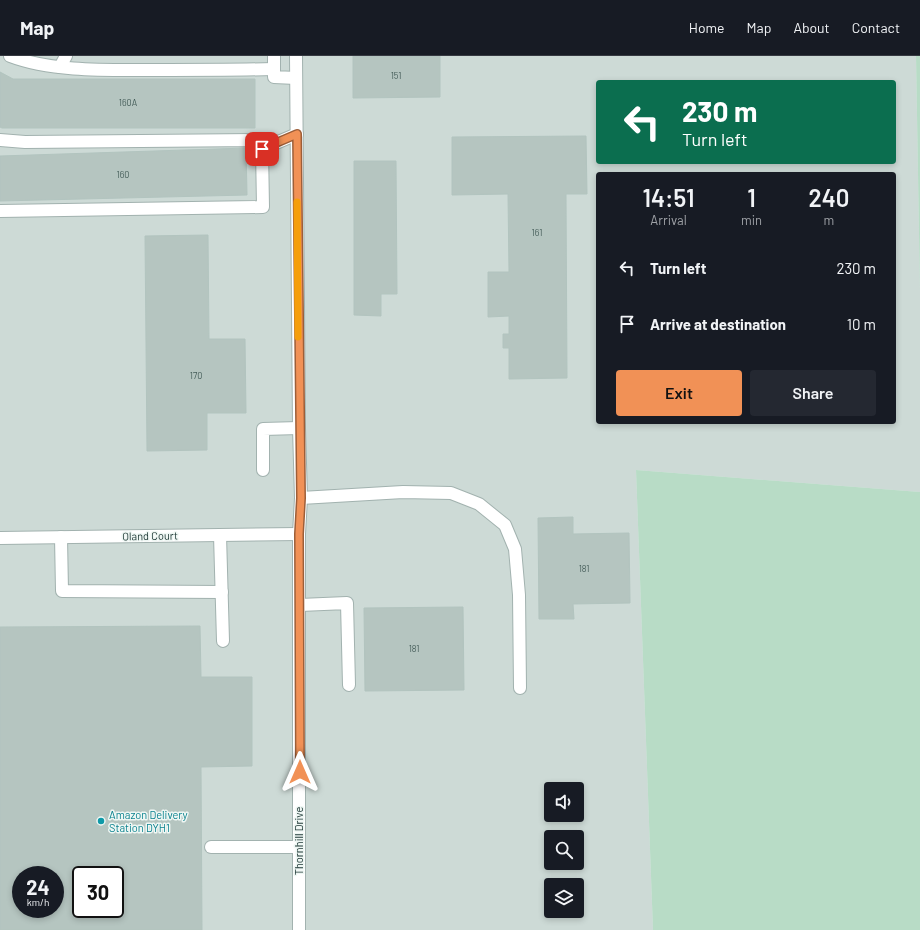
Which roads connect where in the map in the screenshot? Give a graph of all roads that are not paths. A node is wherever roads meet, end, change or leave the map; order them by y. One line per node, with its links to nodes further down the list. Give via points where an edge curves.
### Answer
1 (10, 56): 4 (street, via 26,62)
2 (274, 56): 5 (street)
3 (296, 56): 6 (street, Thornhill Drive)
4 (63, 61): 5 (street, via 110,70)
5 (274, 68): 6 (street, via 274,77)
6 (296, 78): 7 (street, Thornhill Drive)
7 (297, 134): 9 (street); 11 (street, Thornhill Drive)
8 (0, 140): 9 (street, via 257,140)
9 (262, 149): 10 (street, via 264,207)
10 (0, 211)
11 (299, 428): 12 (street, via 263,429); 13 (street, Thornhill Drive)
12 (263, 470)
13 (301, 498): 14 (street, Thornhill Drive); 22 (street, via 403,492 451,493 479,504 505,525 515,549 519,595)
14 (299, 534): 15 (street, Oland Court); 19 (street, Thornhill Drive)
15 (220, 536): 17 (street, Oland Court); 18 (street)
16 (0, 538): 17 (street, Oland Court)
17 (61, 538): 18 (street, via 62,591)
18 (222, 592): 20 (street)
19 (300, 606): 21 (street, via 348,603); 24 (street, Thornhill Drive)
20 (223, 641)
21 (349, 686)
22 (520, 688)
23 (211, 847): 24 (street)
24 (299, 847): 25 (street, Thornhill Drive)
25 (299, 930)

